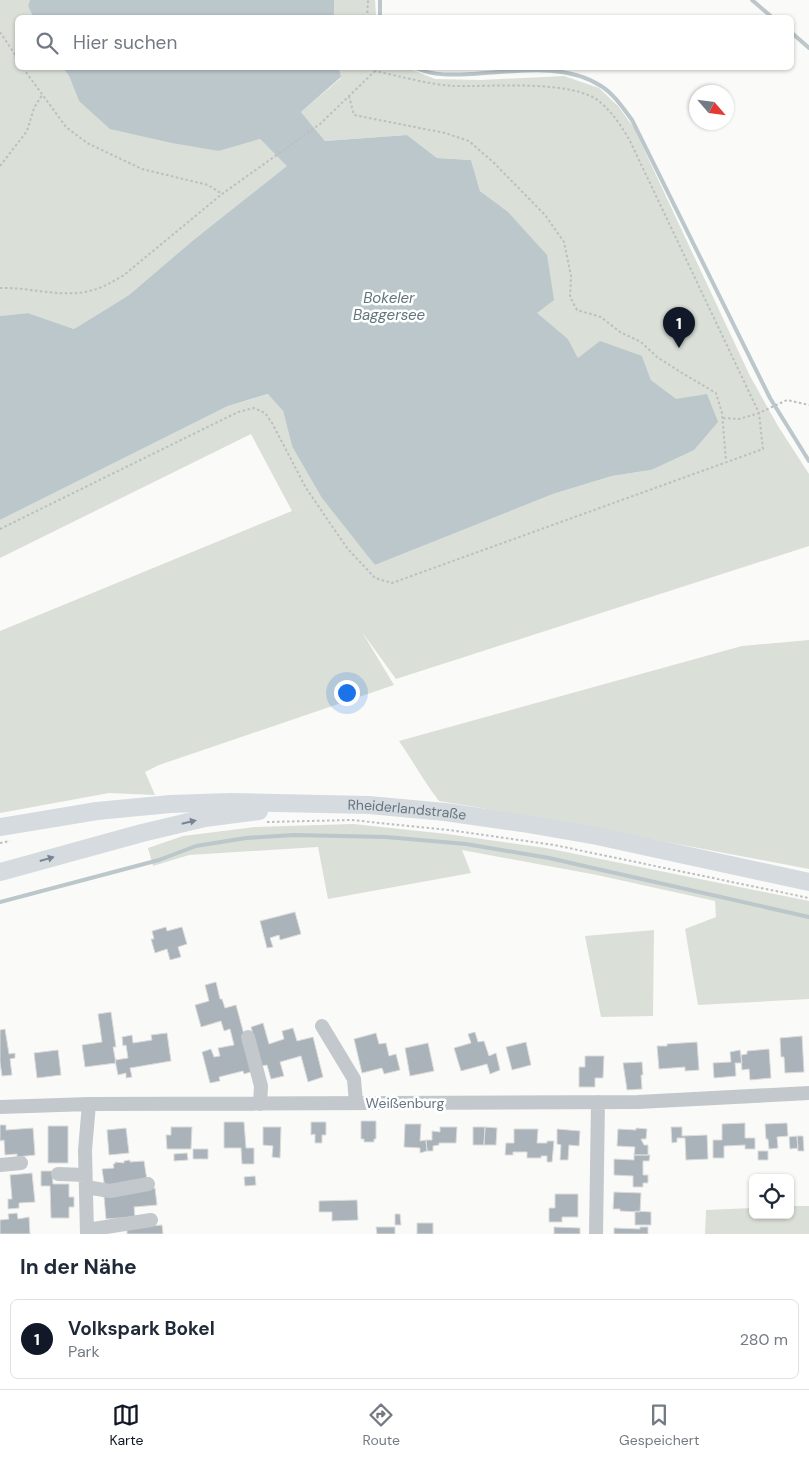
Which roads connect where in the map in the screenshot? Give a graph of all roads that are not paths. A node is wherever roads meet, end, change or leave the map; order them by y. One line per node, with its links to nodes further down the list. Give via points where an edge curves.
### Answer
1 (291, 803): 2 (main road, Rheiderlandstraße, via 170,804 97,812); 3 (main road, one-way to 1, via 178,824); 4 (main road, Rheiderlandstraße, via 369,805 522,823)
2 (3, 829)
3 (0, 872)
4 (809, 882)
5 (322, 1026): 9 (street, via 354,1079)
6 (248, 1037): 11 (street, via 261,1086)
7 (809, 1093): 8 (street, Weißenburg)
8 (598, 1102): 9 (street, Weißenburg); 20 (street)
9 (356, 1103): 11 (street, Weißenburg)
10 (90, 1104): 11 (street, Weißenburg); 12 (street, Weißenburg); 16 (street)
11 (260, 1104)
12 (0, 1107)
13 (21, 1163): 14 (street)
14 (0, 1164)
15 (58, 1174): 16 (street)
16 (85, 1181): 17 (street, via 110,1191); 19 (street)
17 (148, 1184)
18 (151, 1220): 19 (street)
19 (87, 1232)
20 (596, 1234)

